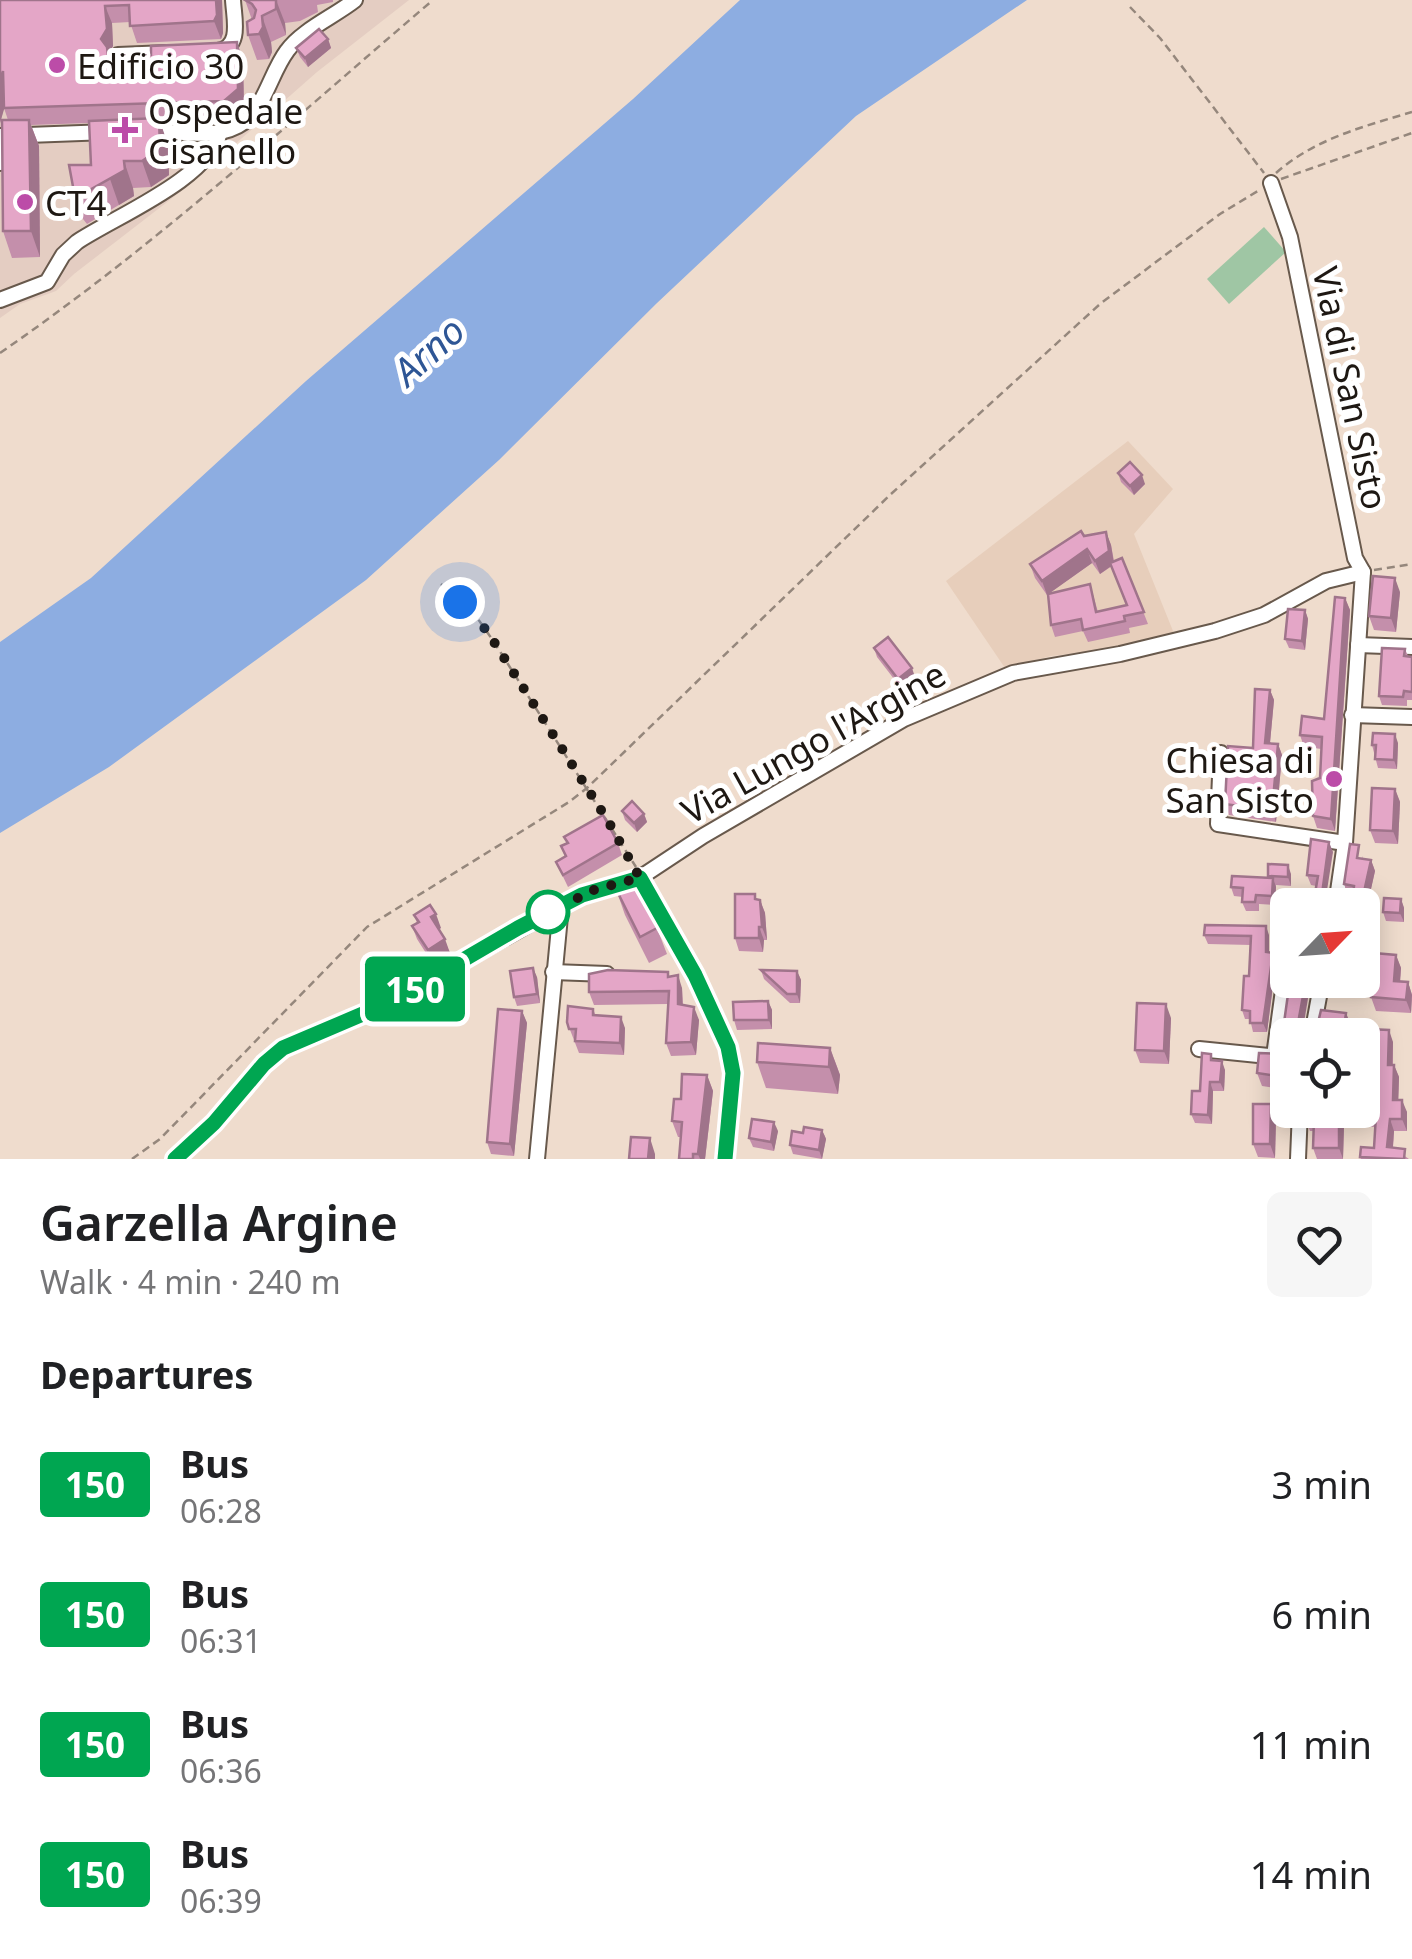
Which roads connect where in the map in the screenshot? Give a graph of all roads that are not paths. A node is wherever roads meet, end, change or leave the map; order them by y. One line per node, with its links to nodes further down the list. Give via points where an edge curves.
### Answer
1 (233, 0): 3 (street)
2 (356, 0): 6 (street)
3 (235, 32): 4 (street); 7 (street, via 228,49)
4 (255, 37)
5 (271, 41): 6 (street)
6 (288, 49): 10 (street, via 251,117)
7 (195, 52)
8 (176, 53): 9 (street)
9 (118, 55)
10 (220, 132): 11 (street, via 1,136); 13 (street, via 218,144 185,178 69,248 47,282)
11 (0, 163)
12 (1271, 182): 14 (street, Via di San Sisto, via 1290,237)
13 (1, 300)
14 (1363, 572): 15 (street, Via di San Sisto); 21 (street, Via Lungo l'Argine, via 1326,581 1264,615 1215,631 983,683 904,720)
15 (1358, 644): 16 (street); 17 (street, Via di San Sisto)
16 (1412, 648)
17 (1352, 716): 18 (street); 20 (street, Via di San Sisto)
18 (1412, 717)
19 (1221, 753): 20 (street, via 1218,824)
20 (1345, 843): 22 (street, Via di San Sisto)
21 (640, 878): 23 (street, Via Lungo l'Argine); 27 (street)
22 (1338, 888)
23 (561, 906): 24 (street); 31 (street, Via Lungo l'Argine, via 391,1002 283,1048)
24 (552, 972): 25 (street); 32 (street)
25 (617, 974)
26 (675, 975): 27 (street)
27 (695, 975): 33 (street, via 733,1066)
28 (1199, 1049): 29 (street)
29 (1270, 1056)
30 (1299, 1128): 34 (street)
31 (175, 1159)
32 (537, 1159)
33 (725, 1159)
34 (1298, 1159)

